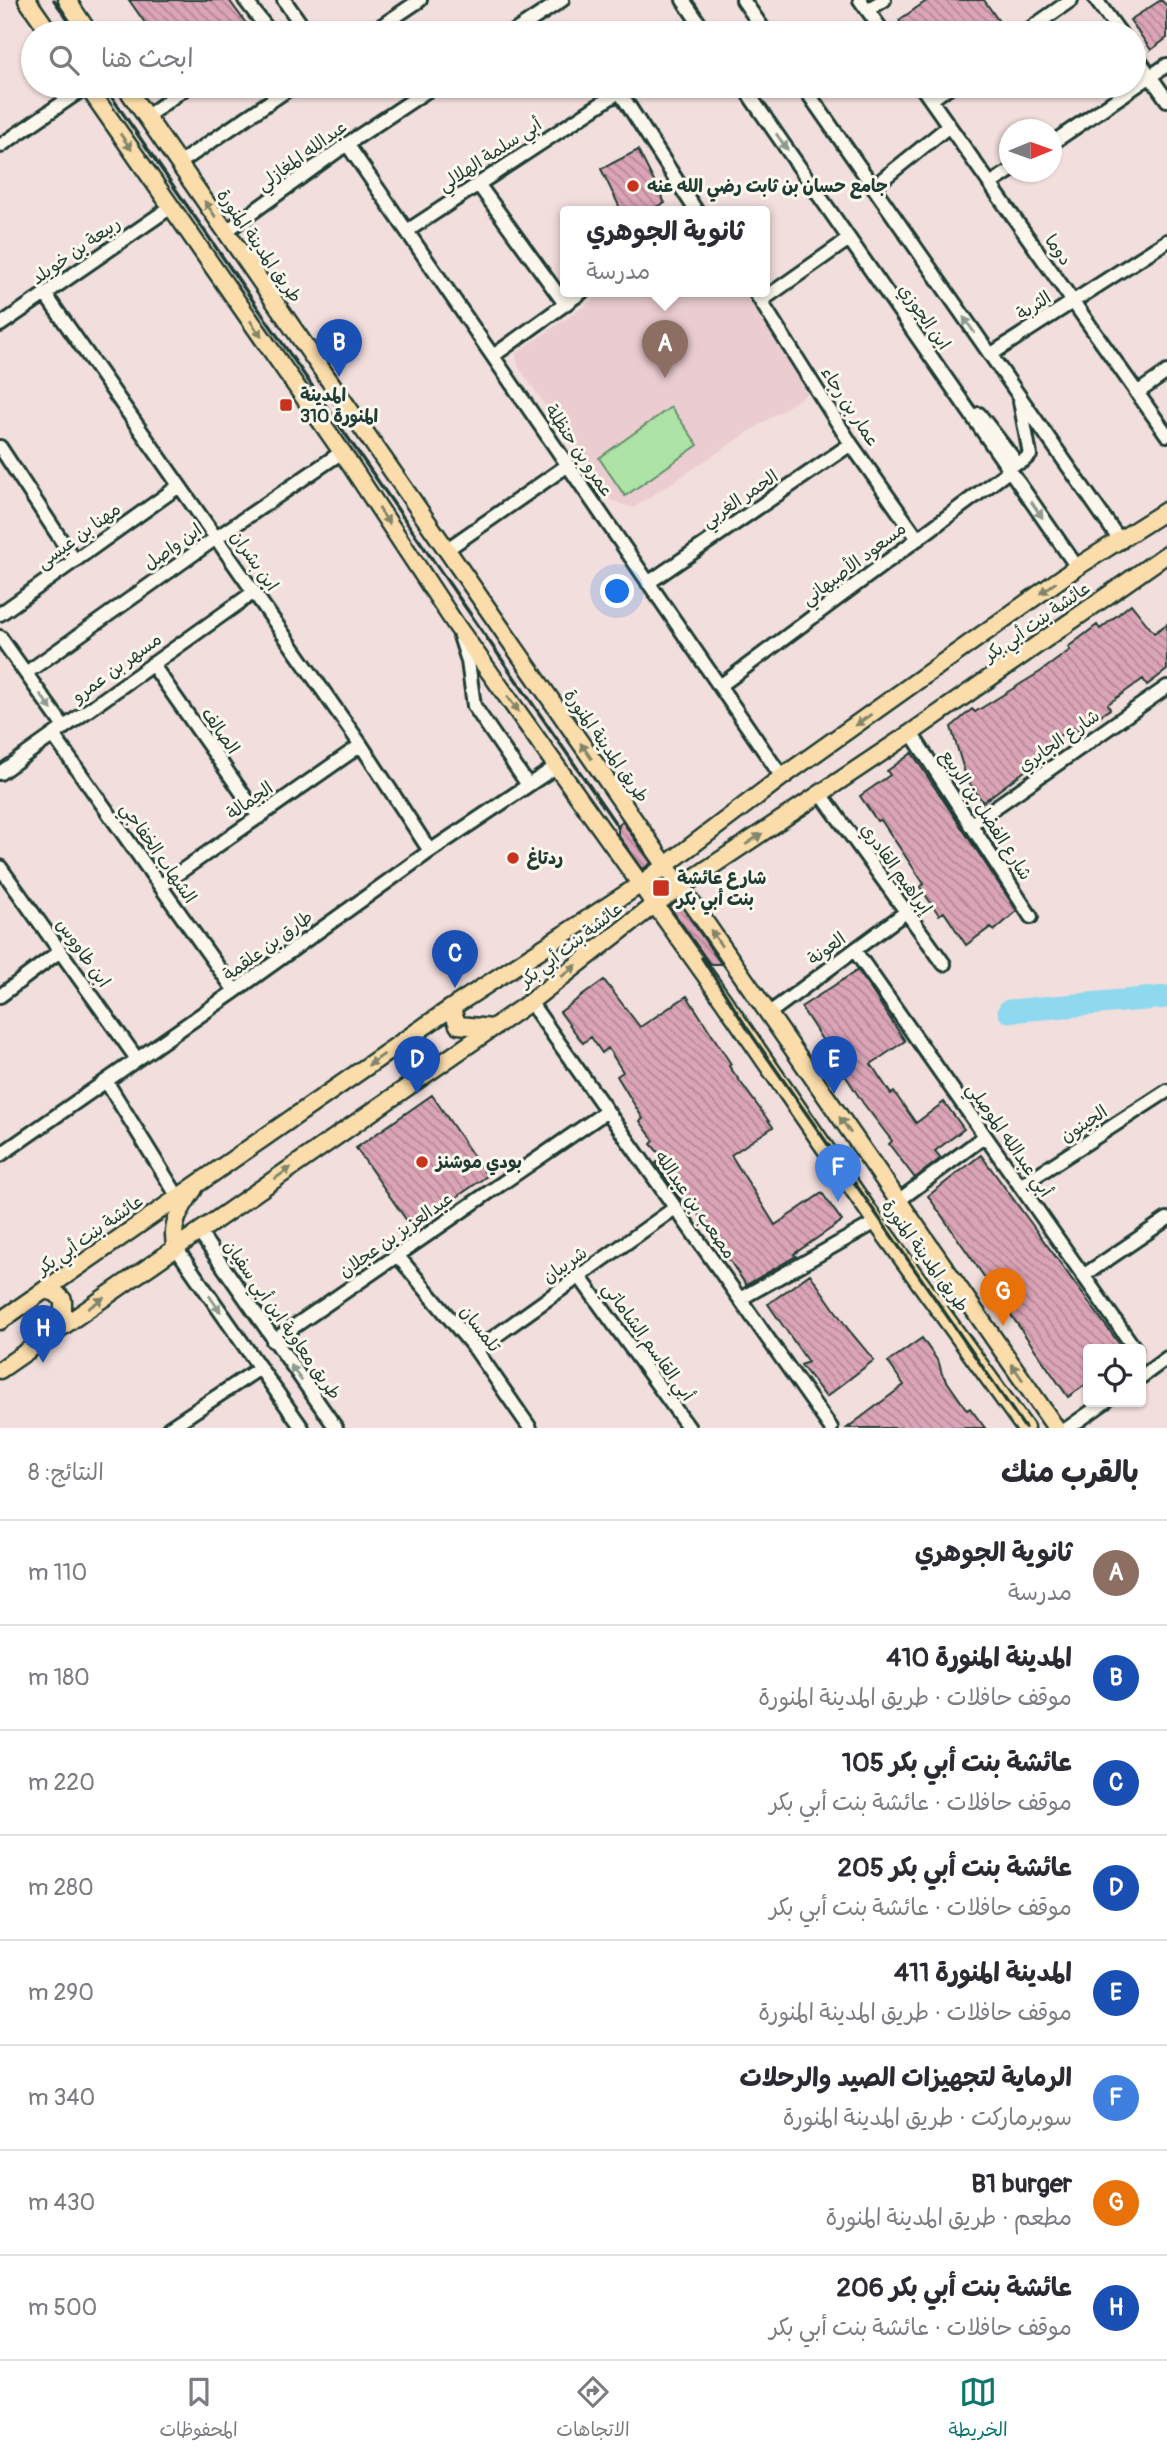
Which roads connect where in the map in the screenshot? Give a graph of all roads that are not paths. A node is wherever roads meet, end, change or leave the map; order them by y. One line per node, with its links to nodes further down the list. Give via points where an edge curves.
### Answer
1 (27, 0): 15 (main road)
2 (67, 0): 16 (main road)
3 (245, 0): 17 (street)
4 (284, 0): 18 (street)
5 (420, 0): 12 (street)
6 (562, 0): 20 (street)
7 (683, 0): 21 (street)
8 (743, 0): 22 (street)
9 (884, 0): 13 (street)
10 (1071, 0): 24 (street)
11 (1096, 0): 25 (street)
12 (401, 5): 14 (street)
13 (864, 5): 23 (street)
14 (392, 19): 19 (street)
15 (42, 21)
16 (81, 21)
17 (261, 21)
18 (299, 21)
19 (389, 21)
20 (530, 21)
21 (698, 21)
22 (758, 21)
23 (875, 21)
24 (1041, 21)
25 (1111, 21)
26 (1167, 65): 28 (street)
27 (1146, 70): 28 (street)
28 (1151, 77): 29 (street); 43 (street)
29 (1146, 80)
30 (70, 98): 48 (street)
31 (95, 98): 55 (main road, طريق المدينة المنورة, one-way to 55)
32 (133, 98): 44 (main road, طريق المدينة المنورة)
33 (172, 98): 44 (street)
34 (275, 98): 49 (street)
35 (416, 98): 47 (street, عبدالله المغازلي)
36 (610, 98): 51 (street, أبي سلمة الهلالي)
37 (629, 98): 54 (street)
38 (751, 98): 58 (street, ابن الجوزي, one-way to 58)
39 (811, 98): 53 (street, ابن الجوزي)
40 (933, 98): 42 (street)
41 (1120, 98): 46 (street)
42 (930, 100): 45 (street, دوما)
43 (1167, 100)
44 (146, 117): 49 (main road, طريق المدينة المنورة)
45 (949, 126): 52 (street, دوما); 53 (street)
46 (1062, 137)
47 (347, 144): 56 (street, عمرو بن حنظلة); 57 (street, عبدالله المغازلي)
48 (0, 146)
49 (178, 164): 57 (main road, طريق المدينة المنورة, one-way to 49)
50 (999, 178): 52 (street)
51 (478, 184): 56 (street, أبي سلمة الهلالي); 65 (street)
52 (990, 184): 64 (street, دوما)
53 (873, 187): 67 (street, ابن الجوزي, one-way to 53)
54 (693, 206)
55 (171, 207): 61 (street, ربيعة بن خويلد); 76 (main road, طريق المدينة المنورة, one-way to 76)
56 (407, 231): 68 (street, عمرو بن حنظلة)
57 (225, 232): 85 (main road, طريق المدينة المنورة)
58 (849, 239): 60 (street); 72 (street, ابن الجوزي)
59 (1167, 241): 64 (street, الثربة)
60 (770, 288)
61 (45, 294): 66 (street, ربيعة بن خويلد); 80 (street, ابن بشران)
62 (575, 297): 65 (street)
63 (759, 297): 74 (street, عمار بن رجاء)
64 (1072, 301): 67 (street, الثربة); 70 (street, دوما)
65 (565, 304): 68 (street)
66 (0, 325)
67 (990, 355): 71 (street, ابن الجوزي)
68 (493, 356): 78 (street, عمرو بن حنظلة)
69 (1167, 372): 70 (street)
70 (1137, 393): 73 (street, دوما)
71 (1019, 396): 72 (street, via 1030,455 1017,463 982,415); 84 (street, ابن الجوزي)
72 (964, 405): 79 (street, ابن الجوزي)
73 (1167, 435)
74 (851, 444): 83 (street, عمار بن رجاء); 89 (street, الحمر الغربي)
75 (0, 447): 77 (street)
76 (342, 453): 82 (street, ابن واصل); 92 (main road, طريق المدينة المنورة, one-way to 92)
77 (4, 461): 87 (street)
78 (568, 465): 85 (street); 89 (street, عمرو بن حنظلة)
79 (1010, 470): 83 (street, مسعود الأصبهاني); 88 (street, ابن الجوزي, one-way to 88)
80 (179, 486): 82 (street, ابن بشران); 87 (street, مهنا بن عيسى)
81 (1167, 510): 84 (main road, عائشة بنت أبي بكر)
82 (216, 538): 90 (street, ابن بشران); 95 (street, ابن واصل)
83 (918, 539): 96 (street, مسعود الأصبهاني)
84 (1121, 542): 88 (main road, عائشة بنت أبي بكر)
85 (446, 550): 109 (main road, طريق المدينة المنورة, one-way to 85)
86 (1167, 554): 99 (main road, عائشة بنت أبي بكر)
87 (75, 561): 91 (street, مهنا بن عيسى)
88 (1077, 567): 103 (main road, عائشة بنت أبي بكر, one-way to 103)
89 (648, 583): 96 (street, عمرو بن حنظلة)
90 (254, 592): 94 (street, مسهر بن عمرو); 100 (street, ابن بشران)
91 (0, 614)
92 (456, 625): 101 (main road, طريق المدينة المنورة, one-way to 101); 104 (street, طريق المدينة المنورة, via 468,661 474,706)
93 (0, 637): 95 (street, الشهاب الخفاجي)
94 (152, 664): 98 (street, مسهر بن عمرو); 106 (street, الصالف)
95 (26, 673): 98 (street, الشهاب الخفاجي, one-way to 98)
96 (719, 686): 103 (street, عمرو بن حنظلة)
97 (1167, 687): 107 (street, شارع الجابري)
98 (59, 731): 102 (street, مسهر بن عمرو); 112 (street, الشهاب الخفاجي)
99 (911, 733): 105 (main road, عائشة بنت أبي بكر); 107 (street, شارع الفضل بن الربيع)
100 (361, 744): 106 (street, الجمالة); 108 (street, ابن بشران)
101 (557, 766): 104 (street, طارق بن علقمة); 111 (main road, طريق المدينة المنورة)
102 (0, 773)
103 (782, 778): 109 (main road, عائشة بنت أبي بكر)
104 (528, 785): 108 (street, طارق بن علقمة)
105 (821, 794): 113 (main road, عائشة بنت أبي بكر, one-way to 105); 115 (street, إبراهيم القادري)
106 (258, 817): 112 (street, الجمالة)
107 (971, 825): 116 (street, شارع الفضل بن الربيع)
108 (430, 851): 120 (street, طارق بن علقمة)
109 (665, 866): 111 (main road, عائشة بنت أبي بكر); 113 (main road, طريق المدينة المنورة)
110 (0, 867): 117 (street, ابن طاووس)
111 (640, 884): 114 (main road, طريق المدينة المنورة); 123 (main road, عائشة بنت أبي بكر)
112 (160, 886): 120 (street, الشهاب الخفاجي)
113 (682, 887): 114 (main road, عائشة بنت أبي بكر); 124 (main road, طريق المدينة المنورة, one-way to 113)
114 (655, 904): 122 (main road, عائشة بنت أبي بكر, one-way to 114); 138 (main road, طريق المدينة المنورة)
115 (906, 912): 118 (street, العونة); 119 (street, إبراهيم القادري)
116 (1031, 917)
117 (60, 951): 121 (street); 126 (street, ابن طاووس)
118 (855, 951): 124 (street, العونة); 130 (street, أبي عبدالله الموصلي)
119 (944, 964)
120 (235, 991): 126 (street, طارق بن علقمة)
121 (0, 996)
122 (530, 1002): 125 (main road, عائشة بنت أبي بكر); 129 (street, مصعب بن عبدالله)
123 (451, 1008): 125 (main road, via 458,1025); 132 (main road, عائشة بنت أبي بكر, one-way to 132)
124 (768, 1014): 135 (main road, طريق المدينة المنورة, one-way to 124)
125 (493, 1028): 141 (main road, عائشة بنت أبي بكر, one-way to 125)
126 (137, 1059): 127 (street, طارق بن علقمة)
127 (106, 1081): 131 (street, طارق بن علقمة); 134 (street)
128 (1167, 1091): 133 (street, الجينون)
129 (607, 1111): 136 (street, مصعب بن عبدالله); 143 (street, عبدالعزيز بن عجلان)
130 (985, 1136): 133 (street, أبي عبدالله الموصلي); 135 (street)
131 (0, 1155)
132 (197, 1184): 134 (main road, عائشة بنت أبي بكر); 139 (main road)
133 (1020, 1186): 145 (street, أبي عبدالله الموصلي)
134 (178, 1197): 140 (main road, عائشة بنت أبي بكر)
135 (898, 1201): 165 (main road, طريق المدينة المنورة, one-way to 135)
136 (676, 1208): 144 (street, شريبان); 147 (street, مصعب بن عبدالله)
137 (1167, 1219): 145 (street)
138 (876, 1222): 147 (street); 164 (main road, طريق المدينة المنورة)
139 (174, 1224): 140 (main road); 141 (main road); 142 (main road)
140 (134, 1227): 146 (main road, عائشة بنت أبي بكر)
141 (199, 1232): 142 (main road, عائشة بنت أبي بكر); 150 (street, طريق معاوية ابن أبي سفيان)
142 (176, 1248): 149 (main road, عائشة بنت أبي بكر, one-way to 142); 154 (street, one-way to 154)
143 (397, 1255): 150 (street, عبدالعزيز بن عجلان); 152 (street, تلمسان)
144 (579, 1276): 152 (street, شريبان); 162 (street, أبي القاسم الشاماتي)
145 (1083, 1276): 151 (street, أبي عبدالله الموصلي)
146 (45, 1290): 148 (main road, عائشة بنت أبي بكر); 149 (main road, via 63,1300 64,1318)
147 (740, 1299): 163 (street, مصعب بن عبدالله)
148 (0, 1321)
149 (57, 1330): 155 (main road, عائشة بنت أبي بكر)
150 (273, 1341): 160 (street, طريق معاوية ابن أبي سفيان, one-way to 150)
151 (1131, 1344)
152 (475, 1350): 161 (street, تلمسان)
153 (1167, 1358): 156 (street)
154 (260, 1368): 158 (street); 159 (street)
155 (0, 1370)
156 (1146, 1373)
157 (1098, 1407): 166 (street)
158 (169, 1428)
159 (302, 1428)
160 (336, 1428)
161 (530, 1428)
162 (689, 1428)
163 (831, 1428)
164 (1025, 1428)
165 (1056, 1428)
166 (1068, 1428)

